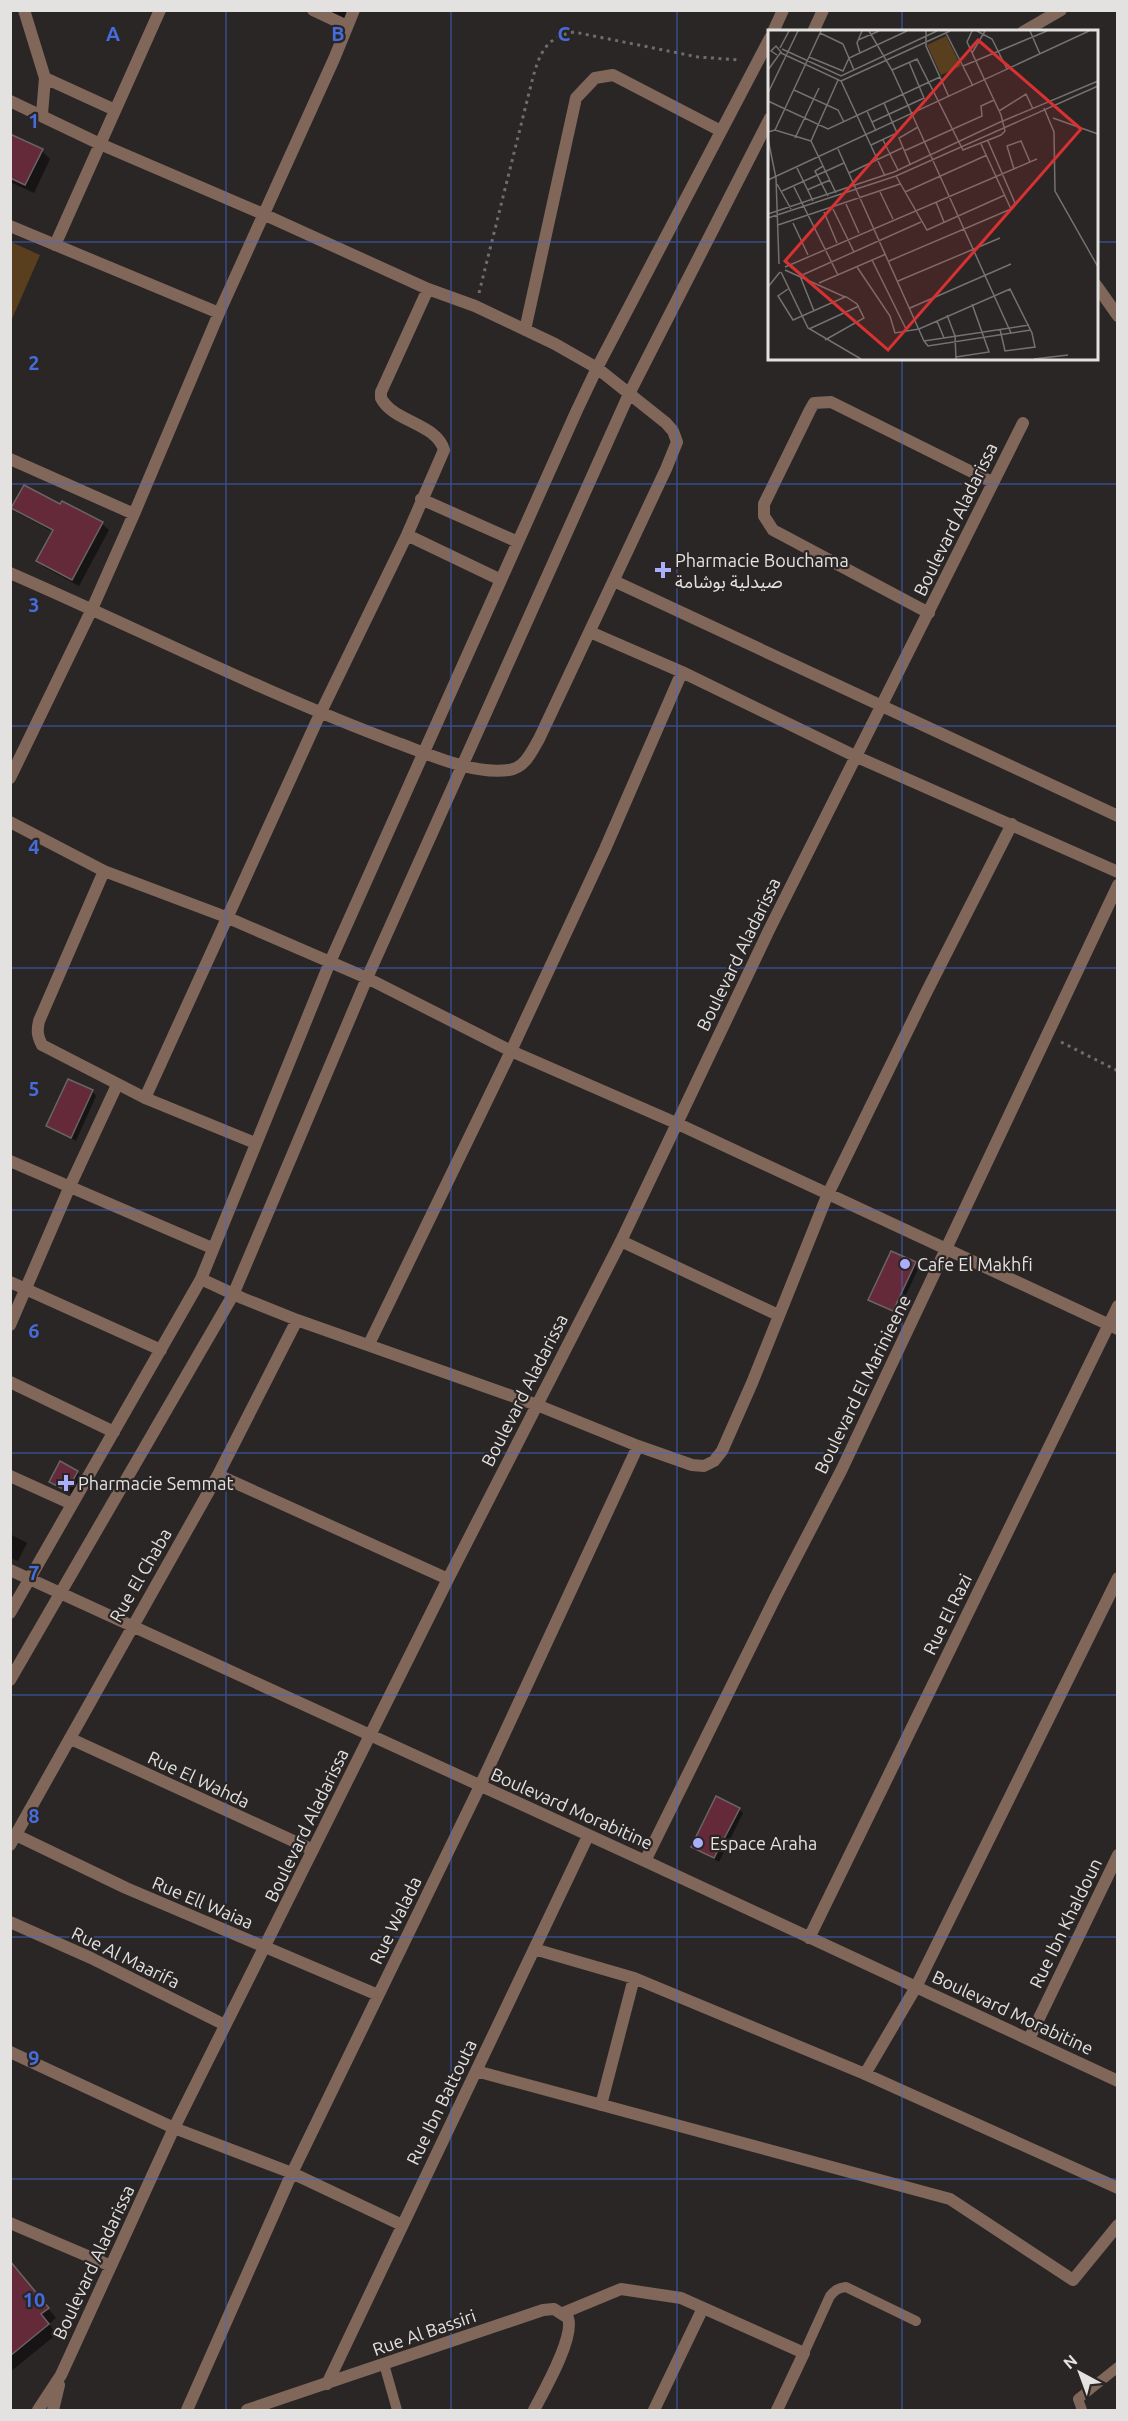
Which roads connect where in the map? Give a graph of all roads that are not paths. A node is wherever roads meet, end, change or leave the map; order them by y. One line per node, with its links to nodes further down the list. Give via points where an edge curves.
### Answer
1 (24, 10): 14 (street)
2 (160, 10): 16 (street)
3 (313, 10): 8 (street)
4 (354, 10): 8 (street)
5 (783, 10): 9 (street)
6 (823, 10): 10 (street)
7 (1061, 10): 11 (street)
8 (347, 26): 21 (street)
9 (774, 30)
10 (814, 30)
11 (1026, 30)
12 (768, 46): 13 (street)
13 (764, 62): 19 (street)
14 (45, 78): 16 (street); 17 (street)
15 (10, 100): 17 (street)
16 (115, 110): 20 (street)
17 (42, 114): 20 (street)
18 (768, 122): 30 (street)
19 (721, 131): 28 (street, via 613,75 595,78 576,99); 29 (street)
20 (100, 144): 21 (street); 23 (street)
21 (263, 214): 25 (street); 26 (street)
22 (10, 226): 23 (street)
23 (55, 245): 26 (street)
24 (1098, 288): 27 (street)
25 (428, 289): 28 (street); 34 (street, via 381,392 382,402 442,444 444,450)
26 (219, 313): 35 (street)
27 (1118, 316)
28 (525, 330): 29 (street)
29 (597, 368): 30 (street); 37 (street)
30 (629, 394): 40 (street, via 666,423 677,442); 49 (street)
31 (1023, 423): 33 (street, Boulevard Aladarissa)
32 (10, 459): 35 (street)
33 (992, 482): 42 (street, Boulevard Aladarissa); 42 (street, via 831,402 814,403 764,504 767,523 773,530)
34 (421, 499): 36 (street); 37 (street)
35 (134, 514): 41 (street)
36 (407, 535): 39 (street); 46 (street)
37 (518, 542): 39 (street)
38 (10, 573): 41 (street)
39 (501, 580): 47 (street)
40 (614, 581): 43 (street); 45 (street)
41 (92, 609): 46 (street); 50 (street)
42 (929, 613): 45 (street, Boulevard Aladarissa)
43 (590, 632): 44 (street); 49 (street, via 523,764 497,771)
44 (682, 672): 48 (street); 60 (street)
45 (882, 706): 48 (street, Boulevard Aladarissa); 51 (street)
46 (320, 714): 47 (street); 57 (street)
47 (425, 753): 49 (street); 58 (street)
48 (857, 757): 53 (street); 63 (street, Boulevard Aladarissa)
49 (461, 765): 59 (street)
50 (10, 778)
51 (1118, 816)
52 (10, 822): 54 (street)
53 (1012, 824): 55 (street); 67 (street)
54 (104, 871): 57 (street); 61 (street, via 39,1021 37,1034 42,1045)
55 (1118, 872)
56 (1118, 885): 70 (street, Boulevard El Marinieene)
57 (226, 917): 58 (street); 62 (street)
58 (330, 962): 59 (street); 64 (street)
59 (367, 978): 60 (street); 74 (street)
60 (512, 1051): 63 (street); 80 (street)
61 (117, 1085): 62 (street); 66 (street)
62 (145, 1098): 64 (street)
63 (676, 1123): 67 (street); 68 (street, Boulevard Aladarissa)
64 (255, 1143): 69 (street)
65 (10, 1161): 66 (street)
66 (70, 1186): 69 (street); 73 (street)
67 (827, 1196): 70 (street); 76 (street)
68 (621, 1240): 76 (street); 83 (street, Boulevard Aladarissa)
69 (212, 1248): 71 (street)
70 (948, 1248): 79 (street); 104 (street, Boulevard El Marinieene)
71 (201, 1279): 74 (street); 81 (street)
72 (10, 1282): 73 (street)
73 (26, 1289): 78 (street); 81 (street)
74 (233, 1295): 77 (street); 93 (street)
75 (1118, 1306): 79 (street, Rue El Razi)
76 (778, 1315): 85 (street, via 722,1451 714,1461 704,1466 693,1465)
77 (297, 1320): 80 (street); 86 (street, Rue El Chaba)
78 (10, 1325)
79 (1113, 1327): 106 (street, Rue El Razi)
80 (369, 1344): 83 (street)
81 (161, 1350): 84 (street)
82 (10, 1382): 84 (street)
83 (537, 1406): 85 (street); 92 (street, Boulevard Aladarissa)
84 (114, 1432): 88 (street)
85 (638, 1446): 99 (street, Rue Walada)
86 (218, 1475): 92 (street); 95 (street, Rue El Chaba)
87 (10, 1476): 88 (street)
88 (72, 1504): 91 (street)
89 (10, 1570): 91 (street, Boulevard Morabitine)
90 (1118, 1578): 110 (street)
91 (30, 1579): 93 (street, Boulevard Morabitine); 94 (street)
92 (448, 1580): 97 (street, Boulevard Aladarissa)
93 (61, 1593): 95 (street, Boulevard Morabitine); 96 (street)
94 (10, 1613)
95 (132, 1627): 97 (street, Boulevard Morabitine); 98 (street, Rue El Chaba)
96 (10, 1680)
97 (370, 1736): 99 (street, Boulevard Morabitine); 102 (street, Boulevard Aladarissa)
98 (71, 1739): 101 (street, Rue El Chaba); 102 (street, Rue El Wahda)
99 (480, 1786): 100 (street, Boulevard Morabitine); 111 (street, Rue Walada)
100 (588, 1836): 104 (street, Boulevard Morabitine); 108 (street, Rue Ibn Battouta)
101 (14, 1840): 107 (street, Rue Ell Waiaa)
102 (313, 1850): 107 (street, Boulevard Aladarissa)
103 (1118, 1855): 113 (street, Rue Ibn Khaldoun)
104 (645, 1861): 106 (street, Boulevard Morabitine)
105 (10, 1922): 112 (street, Rue Al Maarifa)
106 (809, 1938): 110 (street, Boulevard Morabitine)
107 (265, 1948): 111 (street, Rue Ell Waiaa); 112 (street, Boulevard Aladarissa)
108 (534, 1949): 109 (street); 115 (street, Rue Ibn Battouta)
109 (634, 1978): 116 (street); 118 (street)
110 (916, 1987): 113 (street, Boulevard Morabitine); 116 (street)
111 (378, 1995): 120 (street, Rue Walada)
112 (225, 2025): 119 (street, Boulevard Aladarissa)
113 (1029, 2039): 117 (street, Boulevard Morabitine)
114 (10, 2052): 119 (street)
115 (476, 2072): 118 (street); 123 (street, Rue Ibn Battouta)
116 (865, 2074): 121 (street)
117 (1118, 2081)
118 (602, 2105): 124 (street, via 950,2199 1073,2280)
119 (174, 2128): 120 (street); 125 (street, Boulevard Aladarissa)
120 (292, 2173): 123 (street); 136 (street, Rue Walada)
121 (1118, 2188)
122 (10, 2223): 125 (street)
123 (402, 2225): 133 (street, Rue Ibn Battouta)
124 (1118, 2225)
125 (111, 2266): 132 (street, Boulevard Aladarissa)
126 (703, 2308): 127 (street, via 681,2298 621,2289); 129 (street); 140 (street)
127 (563, 2313): 130 (street, Rue Al Bassiri, via 543,2310); 139 (street, via 571,2325)
128 (916, 2321): 129 (lane, via 841,2288 830,2296)
129 (804, 2353): 141 (street)
130 (384, 2364): 133 (street, Rue Al Bassiri); 138 (lane)
131 (1118, 2367): 142 (lane, via 1078,2399)
132 (61, 2375): 134 (street, Boulevard Aladarissa); 135 (street, Boulevard Aladarissa)
133 (327, 2384): 137 (street, Rue Al Bassiri)
134 (38, 2410)
135 (53, 2410)
136 (187, 2410)
137 (247, 2410)
138 (397, 2410)
139 (534, 2410)
140 (654, 2410)
141 (777, 2410)
142 (1082, 2410)

